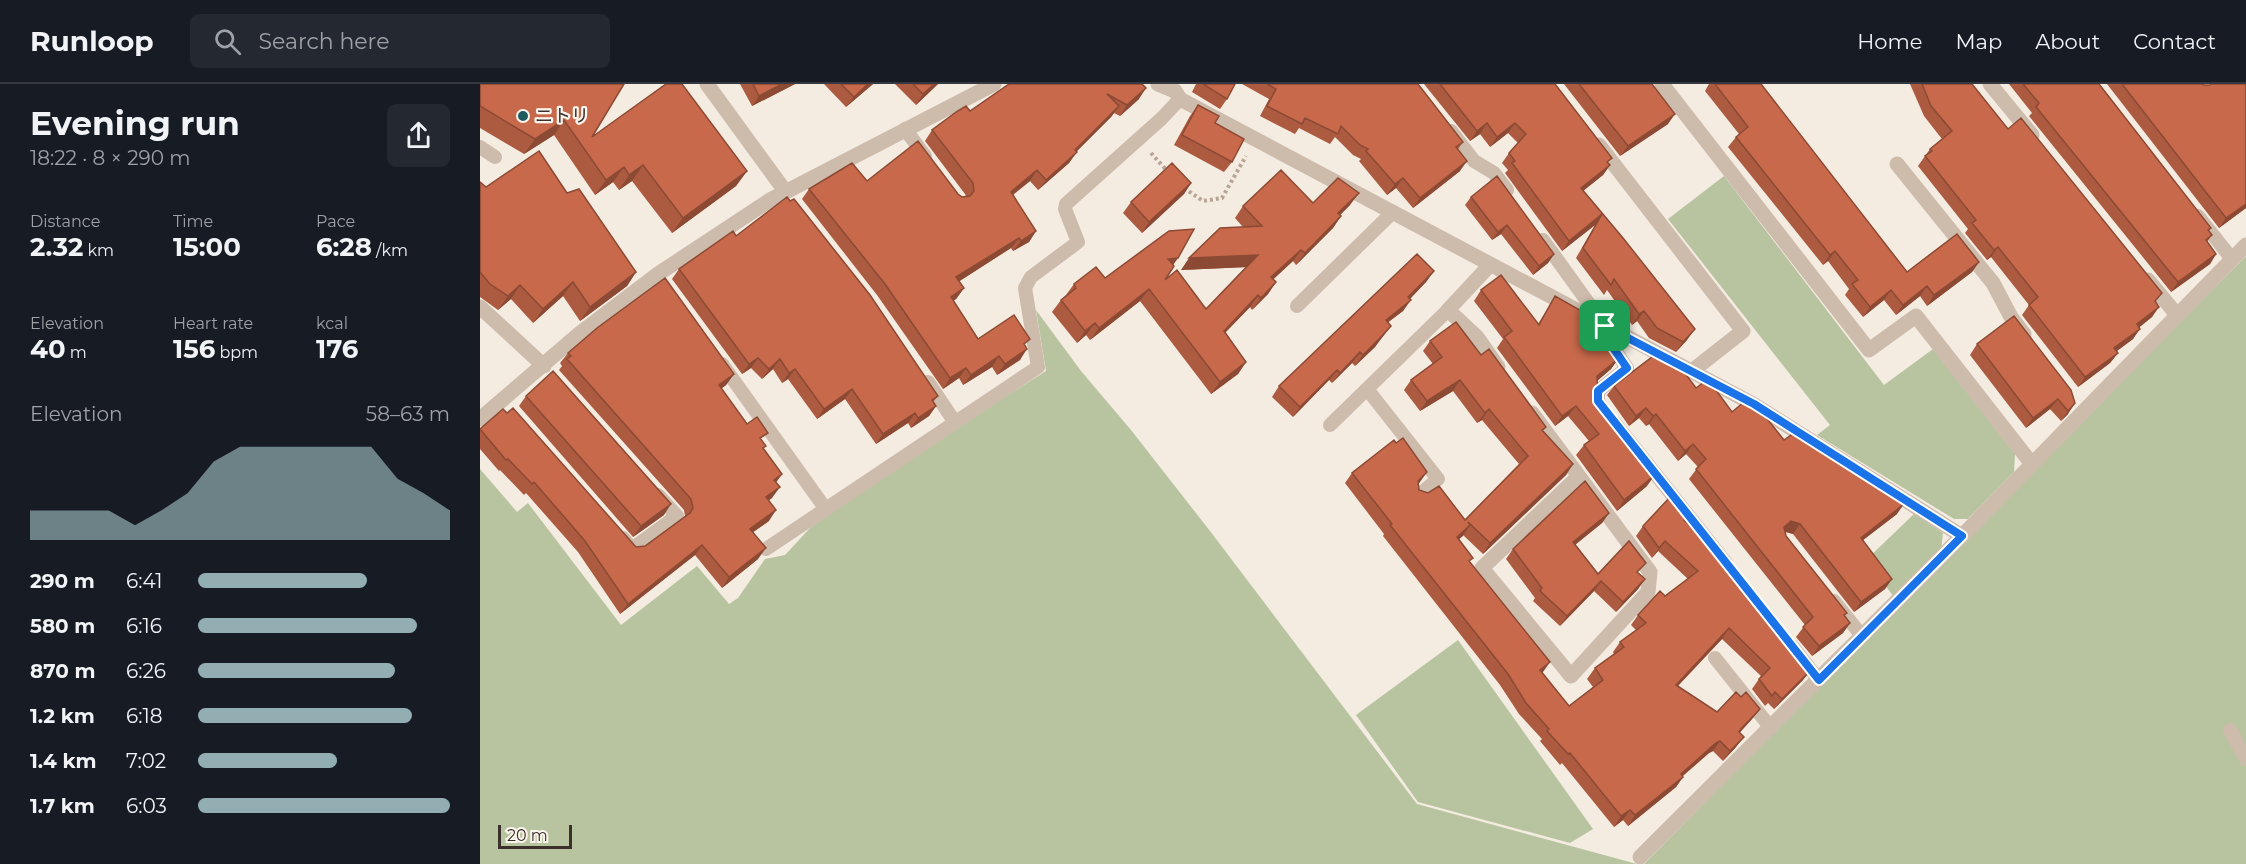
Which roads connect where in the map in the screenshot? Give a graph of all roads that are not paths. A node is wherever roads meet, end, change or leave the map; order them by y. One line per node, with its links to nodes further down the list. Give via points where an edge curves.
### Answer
1 (706, 84): 15 (street)
2 (994, 84): 8 (street)
3 (1158, 84): 6 (street)
4 (1662, 84): 41 (street, via 1869,350 1916,316)
5 (1990, 84): 11 (street)
6 (1178, 91): 19 (street); 39 (lane, via 1139,139 1066,204 1078,242 1027,282 1025,288 1038,367)
7 (1440, 118): 16 (lane, via 1473,161 1494,173)
8 (905, 129): 13 (lane); 15 (street)
9 (1589, 132): 34 (street, via 1743,331)
10 (480, 147): 12 (lane)
11 (2043, 149)
12 (495, 157)
13 (932, 164)
14 (1898, 164): 30 (street, via 1993,283 2011,318)
15 (785, 191): 18 (lane); 33 (street, via 579,334)
16 (1515, 202)
17 (2189, 204): 22 (lane)
18 (797, 208)
19 (1393, 212): 23 (street); 25 (lane)
20 (1536, 230): 29 (lane)
21 (2246, 244): 22 (street)
22 (2232, 259): 28 (street)
23 (1490, 265): 27 (street); 29 (street)
24 (2139, 269): 28 (street)
25 (1297, 306)
26 (480, 308): 33 (street)
27 (1448, 310): 35 (street, via 1477,337); 36 (lane)
28 (2176, 315): 41 (street, via 2081,406)
29 (1605, 326): 34 (street); 49 (lane, via 1603,333 1627,368 1598,391 1598,401)
30 (2033, 346)
31 (714, 352): 45 (lane)
32 (917, 366): 39 (lane)
33 (548, 370): 38 (street, via 506,406)
34 (1692, 371): 47 (street, via 1754,404)
35 (1511, 384)
36 (1367, 389): 40 (lane); 44 (lane, via 1438,479)
37 (1524, 403): 42 (street)
38 (480, 419)
39 (954, 422): 45 (lane)
40 (1330, 425)
41 (2032, 464): 47 (street)
42 (1578, 477): 42 (street, via 1650,572 1648,592 1571,676 1482,568)
43 (646, 481): 46 (lane, via 677,516 632,549)
44 (1419, 495)
45 (825, 508): 48 (lane)
46 (617, 531)
47 (1962, 536): 52 (street)
48 (766, 549)
49 (1738, 578)
50 (1827, 593): 52 (lane)
51 (1782, 633): 54 (lane)
52 (1862, 636): 54 (street)
53 (1715, 658): 55 (lane)
54 (1819, 680): 55 (street)
55 (1771, 728): 58 (street)
56 (2230, 730): 57 (lane)
57 (2246, 759)
58 (1640, 857)

